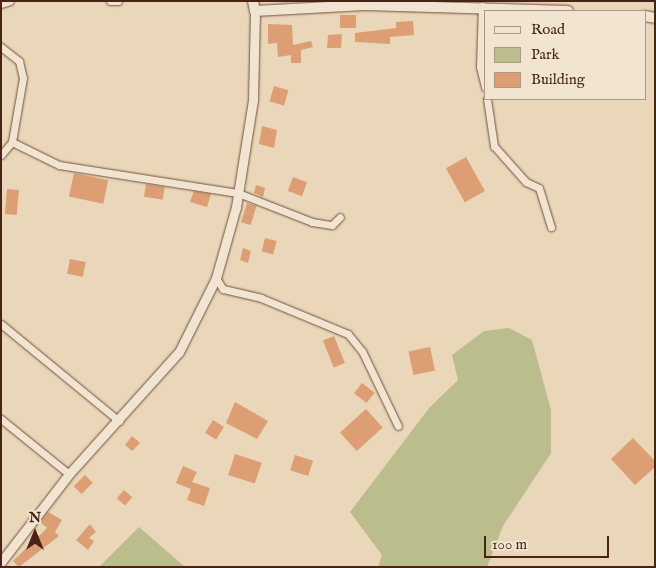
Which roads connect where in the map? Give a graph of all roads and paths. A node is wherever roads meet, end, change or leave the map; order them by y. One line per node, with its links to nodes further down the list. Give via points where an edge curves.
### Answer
1 (10, 1): 4 (street)
2 (110, 1): 3 (street)
3 (118, 1)
4 (1, 4)
5 (254, 6): 6 (main road); 13 (street, via 254,90)
6 (482, 6): 7 (main road); 9 (street, via 480,68)
7 (551, 10)
8 (1, 47): 11 (street, via 19,61 23,78)
9 (483, 79)
10 (487, 100): 15 (street, via 494,146 526,182 539,188)
11 (12, 142): 12 (street); 13 (street, via 59,164)
12 (1, 155)
13 (238, 193): 14 (street, via 312,222 332,225); 16 (street)
14 (340, 217)
15 (551, 227)
16 (216, 278): 19 (street, via 179,352); 20 (street, via 223,289 261,298 348,334 362,351)
17 (1, 324): 19 (street)
18 (1, 419): 21 (street)
19 (119, 421): 21 (street)
20 (398, 426)
21 (68, 474): 22 (street)
22 (1, 562)

